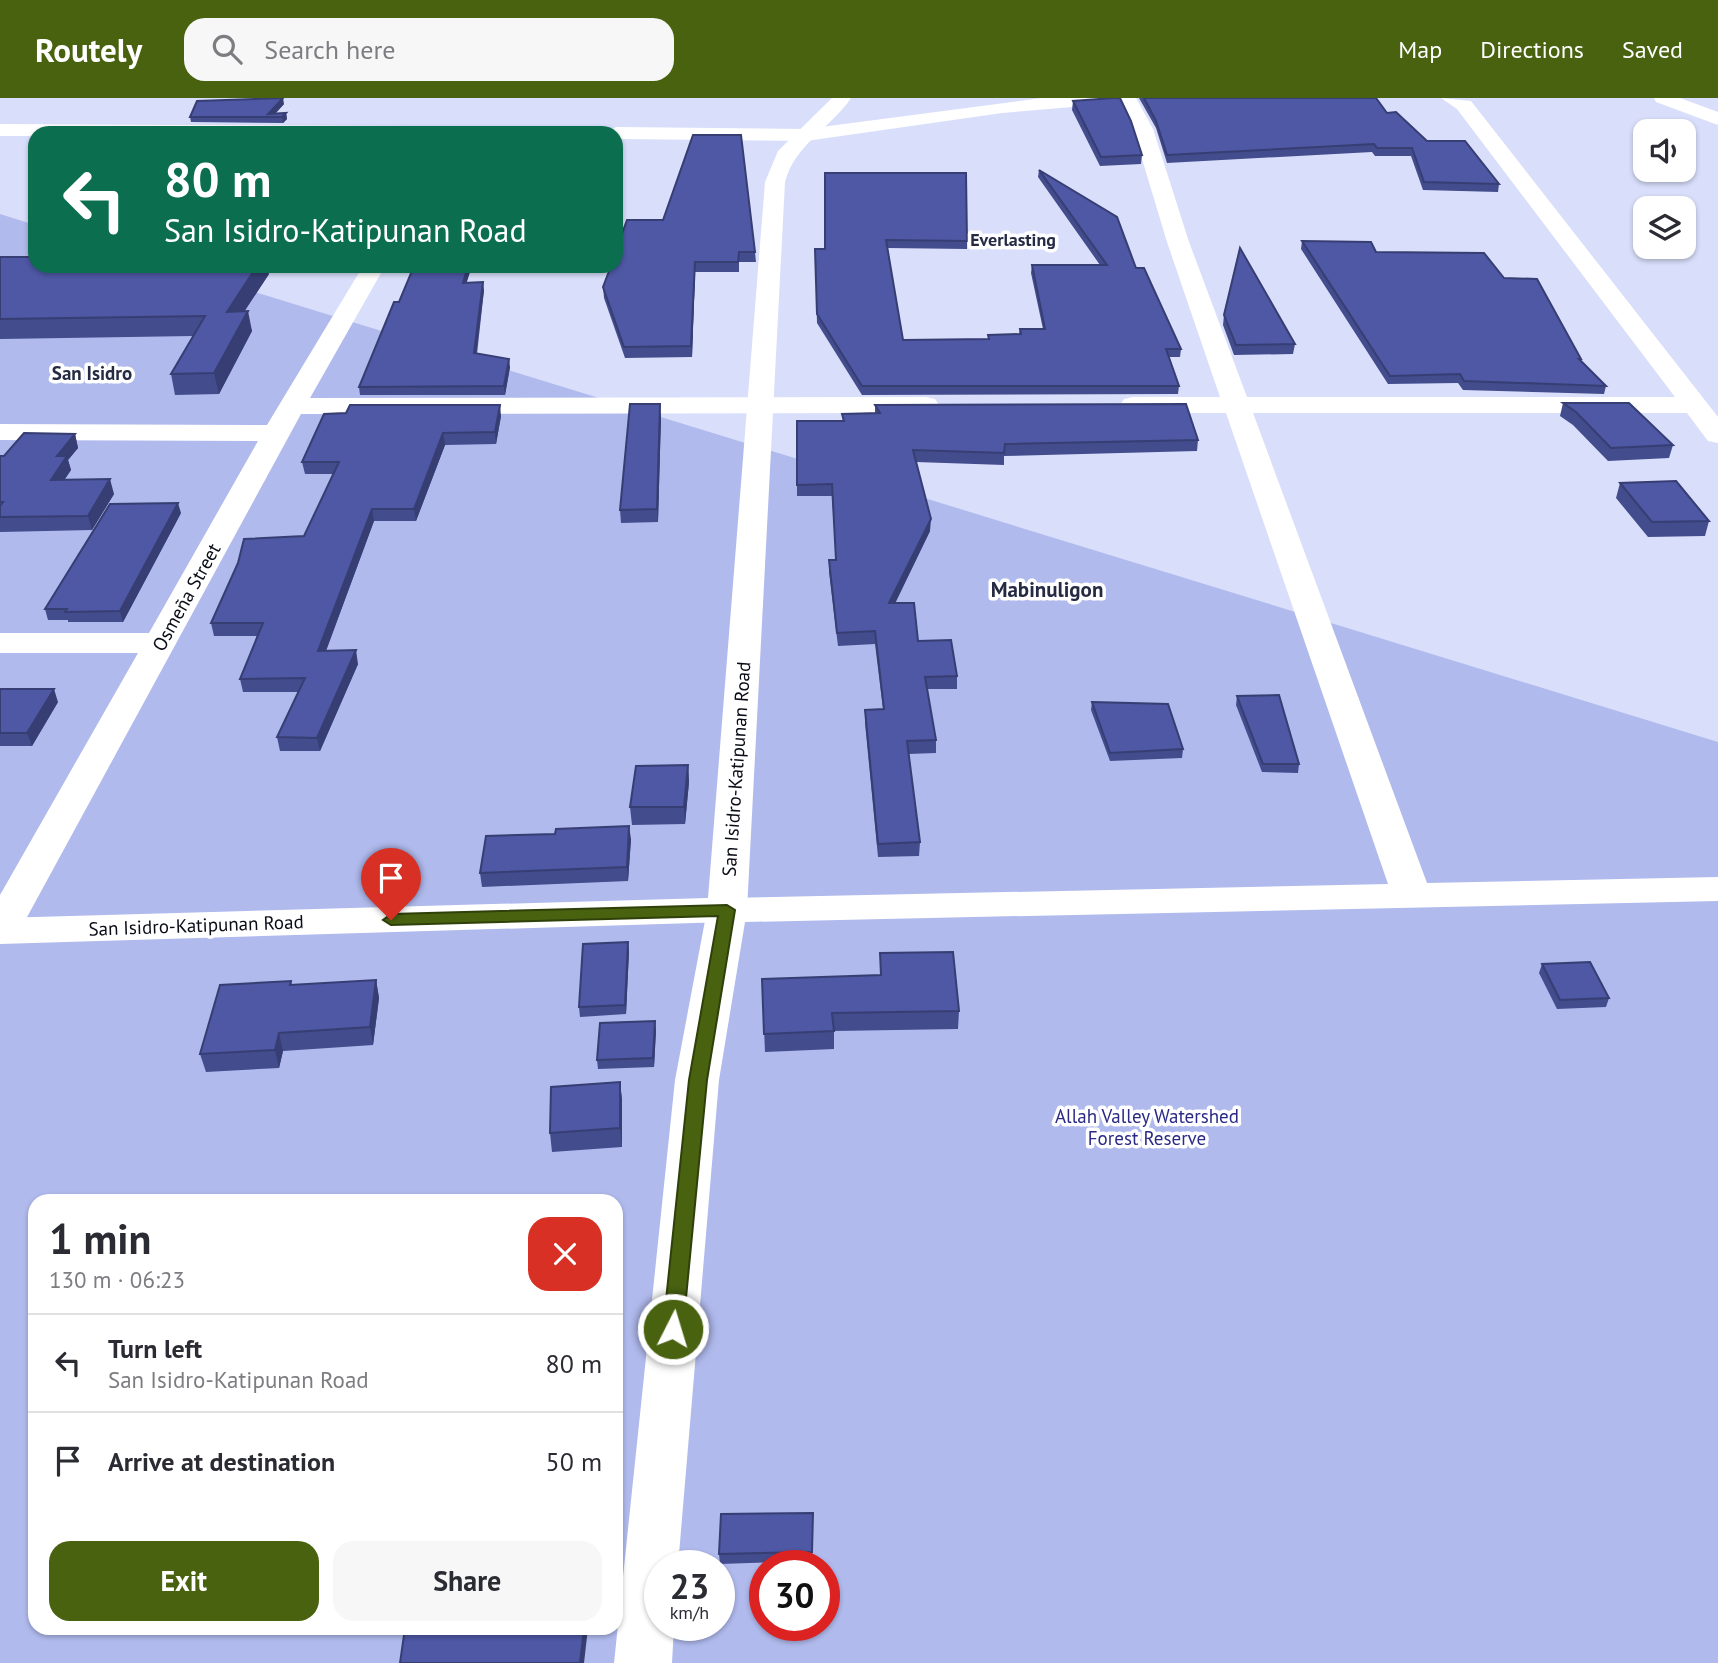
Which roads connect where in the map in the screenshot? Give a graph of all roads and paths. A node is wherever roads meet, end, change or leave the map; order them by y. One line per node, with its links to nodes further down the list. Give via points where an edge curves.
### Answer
1 (842, 98): 10 (street, San Isidro-Katipunan Road, via 827,120)
2 (1108, 98): 10 (street, via 1002,107)
3 (1127, 98): 15 (street, via 1143,129)
4 (1450, 98): 16 (street, via 1464,105)
5 (1663, 98): 6 (street)
6 (1718, 119)
7 (0, 131): 8 (street)
8 (28, 131)
9 (623, 133): 10 (street)
10 (806, 135): 12 (street, San Isidro-Katipunan Road, via 783,154 777,167)
11 (370, 273): 17 (street, Osmeña Street)
12 (759, 405): 13 (street); 17 (street); 24 (street, San Isidro-Katipunan Road)
13 (950, 405)
14 (1114, 405): 15 (street)
15 (1237, 405): 16 (street); 23 (street)
16 (1695, 405): 19 (street)
17 (284, 420): 18 (street); 21 (street, Osmeña Street)
18 (0, 432)
19 (1718, 435)
20 (0, 643): 21 (street)
21 (160, 643): 25 (street, Osmeña Street)
22 (1718, 889): 23 (street)
23 (1411, 893): 24 (street)
24 (727, 910): 25 (street, San Isidro-Katipunan Road); 26 (street, via 698,1080)
25 (0, 930)
26 (643, 1663)

